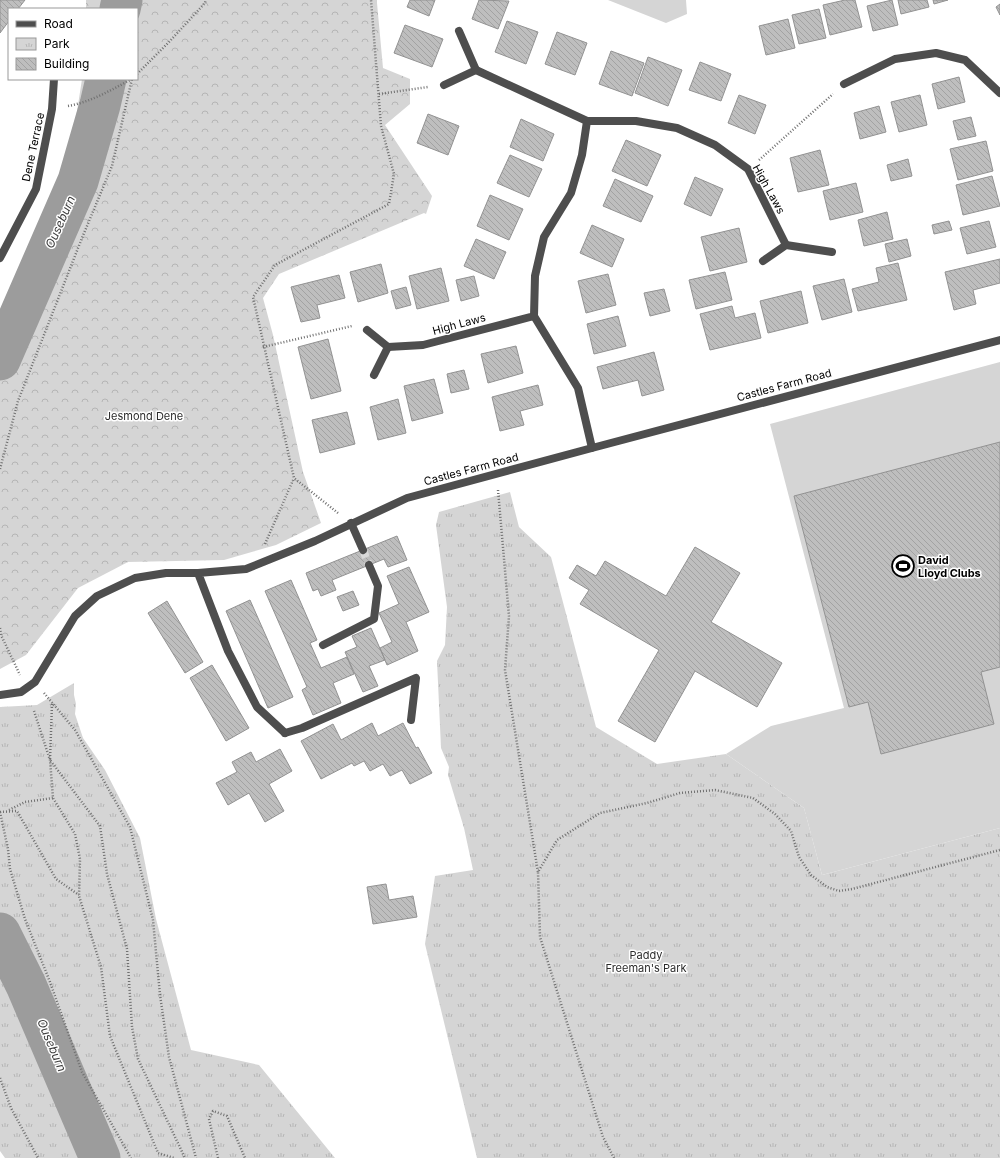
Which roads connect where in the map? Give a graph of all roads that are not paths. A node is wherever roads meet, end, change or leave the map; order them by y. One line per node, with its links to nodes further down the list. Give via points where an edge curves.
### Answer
1 (459, 32): 2 (street)
2 (476, 70): 5 (street); 7 (street, High Laws)
3 (54, 80): 10 (street, Dene Terrace, via 52,110 36,189)
4 (844, 84): 6 (street, via 895,59 936,53 965,60)
5 (444, 85)
6 (1000, 94)
7 (587, 121): 8 (street, High Laws, via 636,121 677,128 715,145 748,169); 12 (street, via 582,155 571,193 544,237 535,276)
8 (786, 244): 9 (street); 11 (street)
9 (832, 252)
10 (0, 258)
11 (763, 261)
12 (534, 316): 15 (street, High Laws, via 422,345); 17 (street, via 578,388)
13 (367, 330): 15 (street)
14 (1000, 340): 17 (street, Castles Farm Road)
15 (388, 347): 16 (street)
16 (374, 375)
17 (592, 448): 18 (street, Castles Farm Road, via 407,498)
18 (351, 523): 19 (street); 21 (street, Castles Farm Road, via 315,541 246,569)
19 (362, 550)
20 (369, 566): 22 (street, via 378,586 374,619)
21 (198, 574): 23 (street, Castles Farm Road, via 166,573 135,578 97,596 75,616 35,682 21,692); 24 (street, via 228,651 257,707 285,733 416,678)
22 (322, 645)
23 (2, 694)
24 (411, 720)

